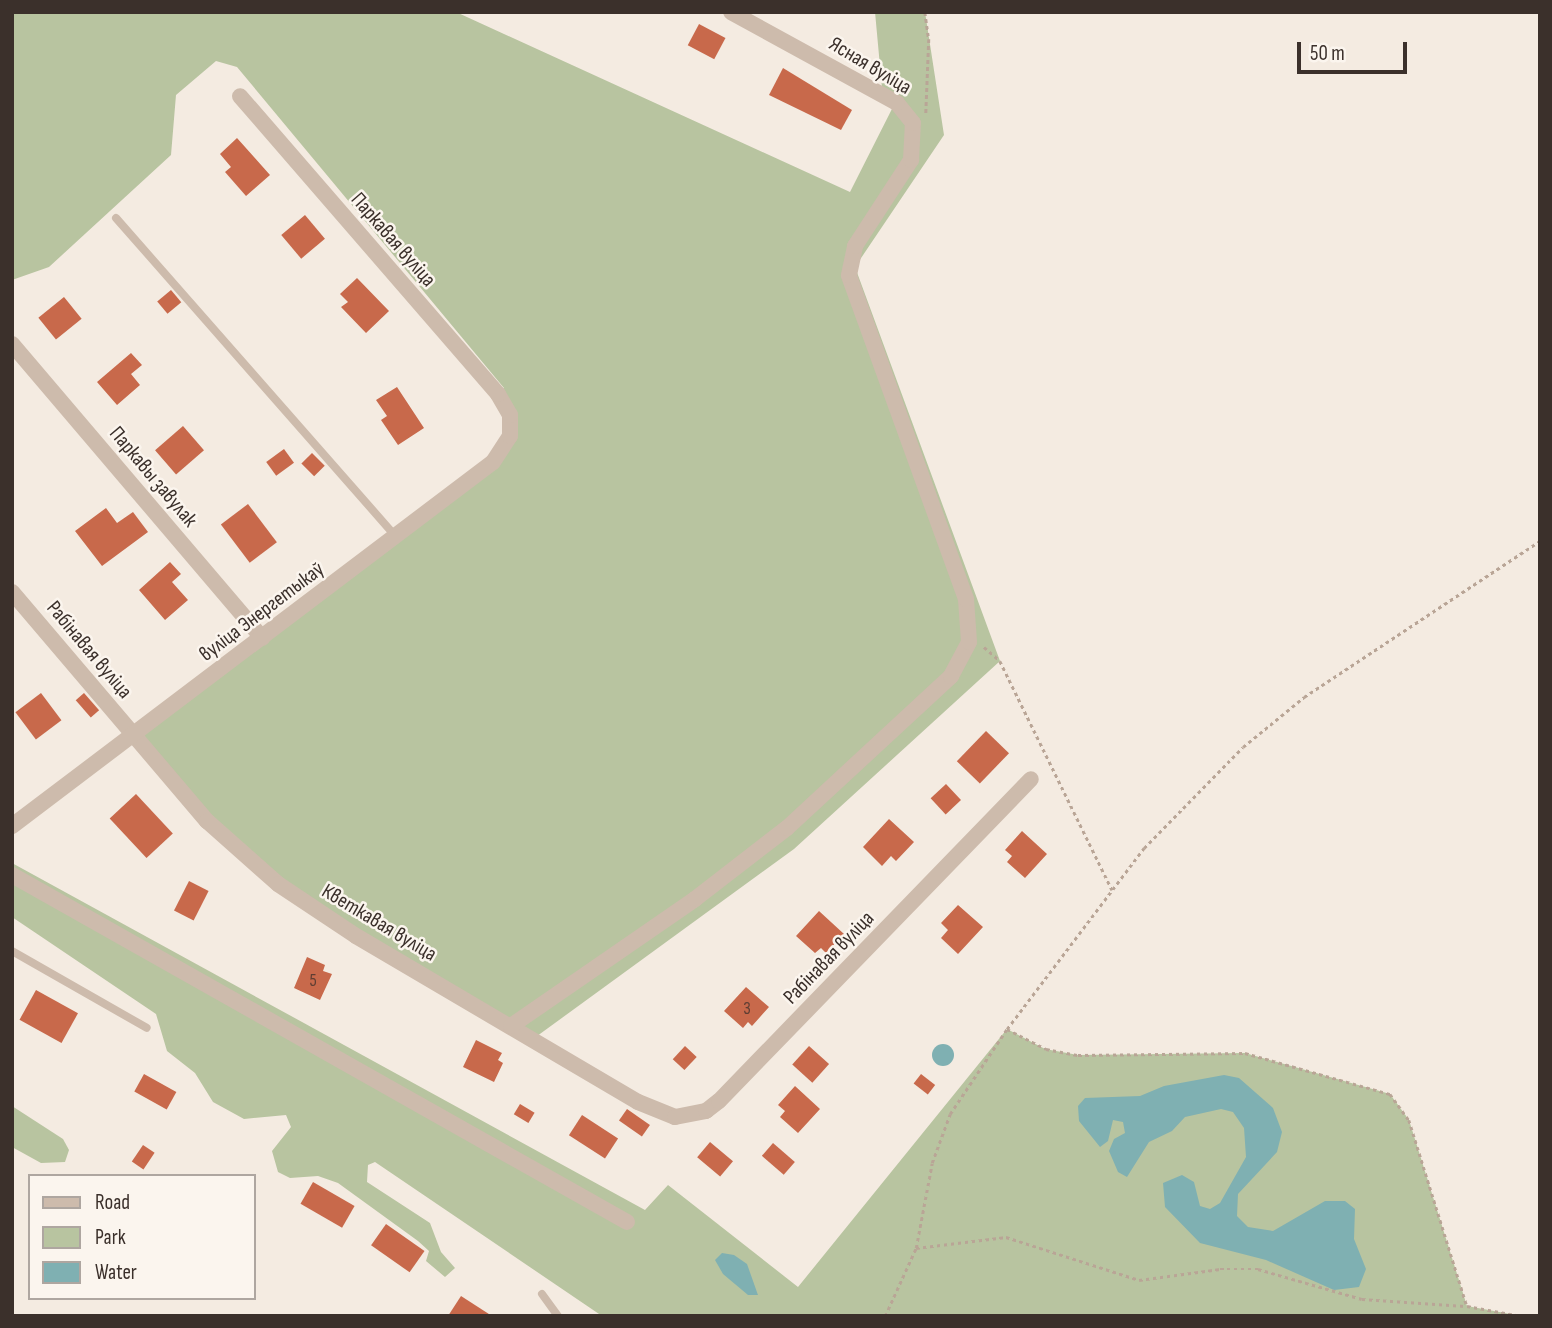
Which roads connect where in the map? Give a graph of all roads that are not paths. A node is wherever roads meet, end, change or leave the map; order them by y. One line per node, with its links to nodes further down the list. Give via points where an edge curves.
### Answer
1 (731, 12): 14 (street, Ясная вуліца, via 897,103 913,123 911,160 855,246 849,275 966,598 969,642 951,676 787,828 695,899)
2 (240, 96): 5 (street, Паркавая вуліца, via 498,394)
3 (116, 218): 6 (lane)
4 (12, 344): 8 (street, Паркавы завулак)
5 (510, 415): 6 (street, вуліца Энергетыкаў, via 510,436 501,454)
6 (396, 536): 8 (street, вуліца Энергетыкаў)
7 (12, 592): 9 (street, Рабінавая вуліца)
8 (262, 638): 9 (street, вуліца Энергетыкаў)
9 (133, 736): 11 (street, вуліца Энергетыкаў); 14 (street, Кветкавая вуліца, via 207,821 278,884 356,936)
10 (1031, 779): 16 (street, Рабінавая вуліца, via 719,1101 706,1111 675,1117)
11 (12, 826)
12 (12, 875): 17 (street)
13 (12, 951): 15 (lane)
14 (511, 1026): 16 (street, Кветкавая вуліца)
15 (147, 1028)
16 (638, 1102)
17 (627, 1222)
18 (542, 1294): 19 (lane)
19 (558, 1316)

